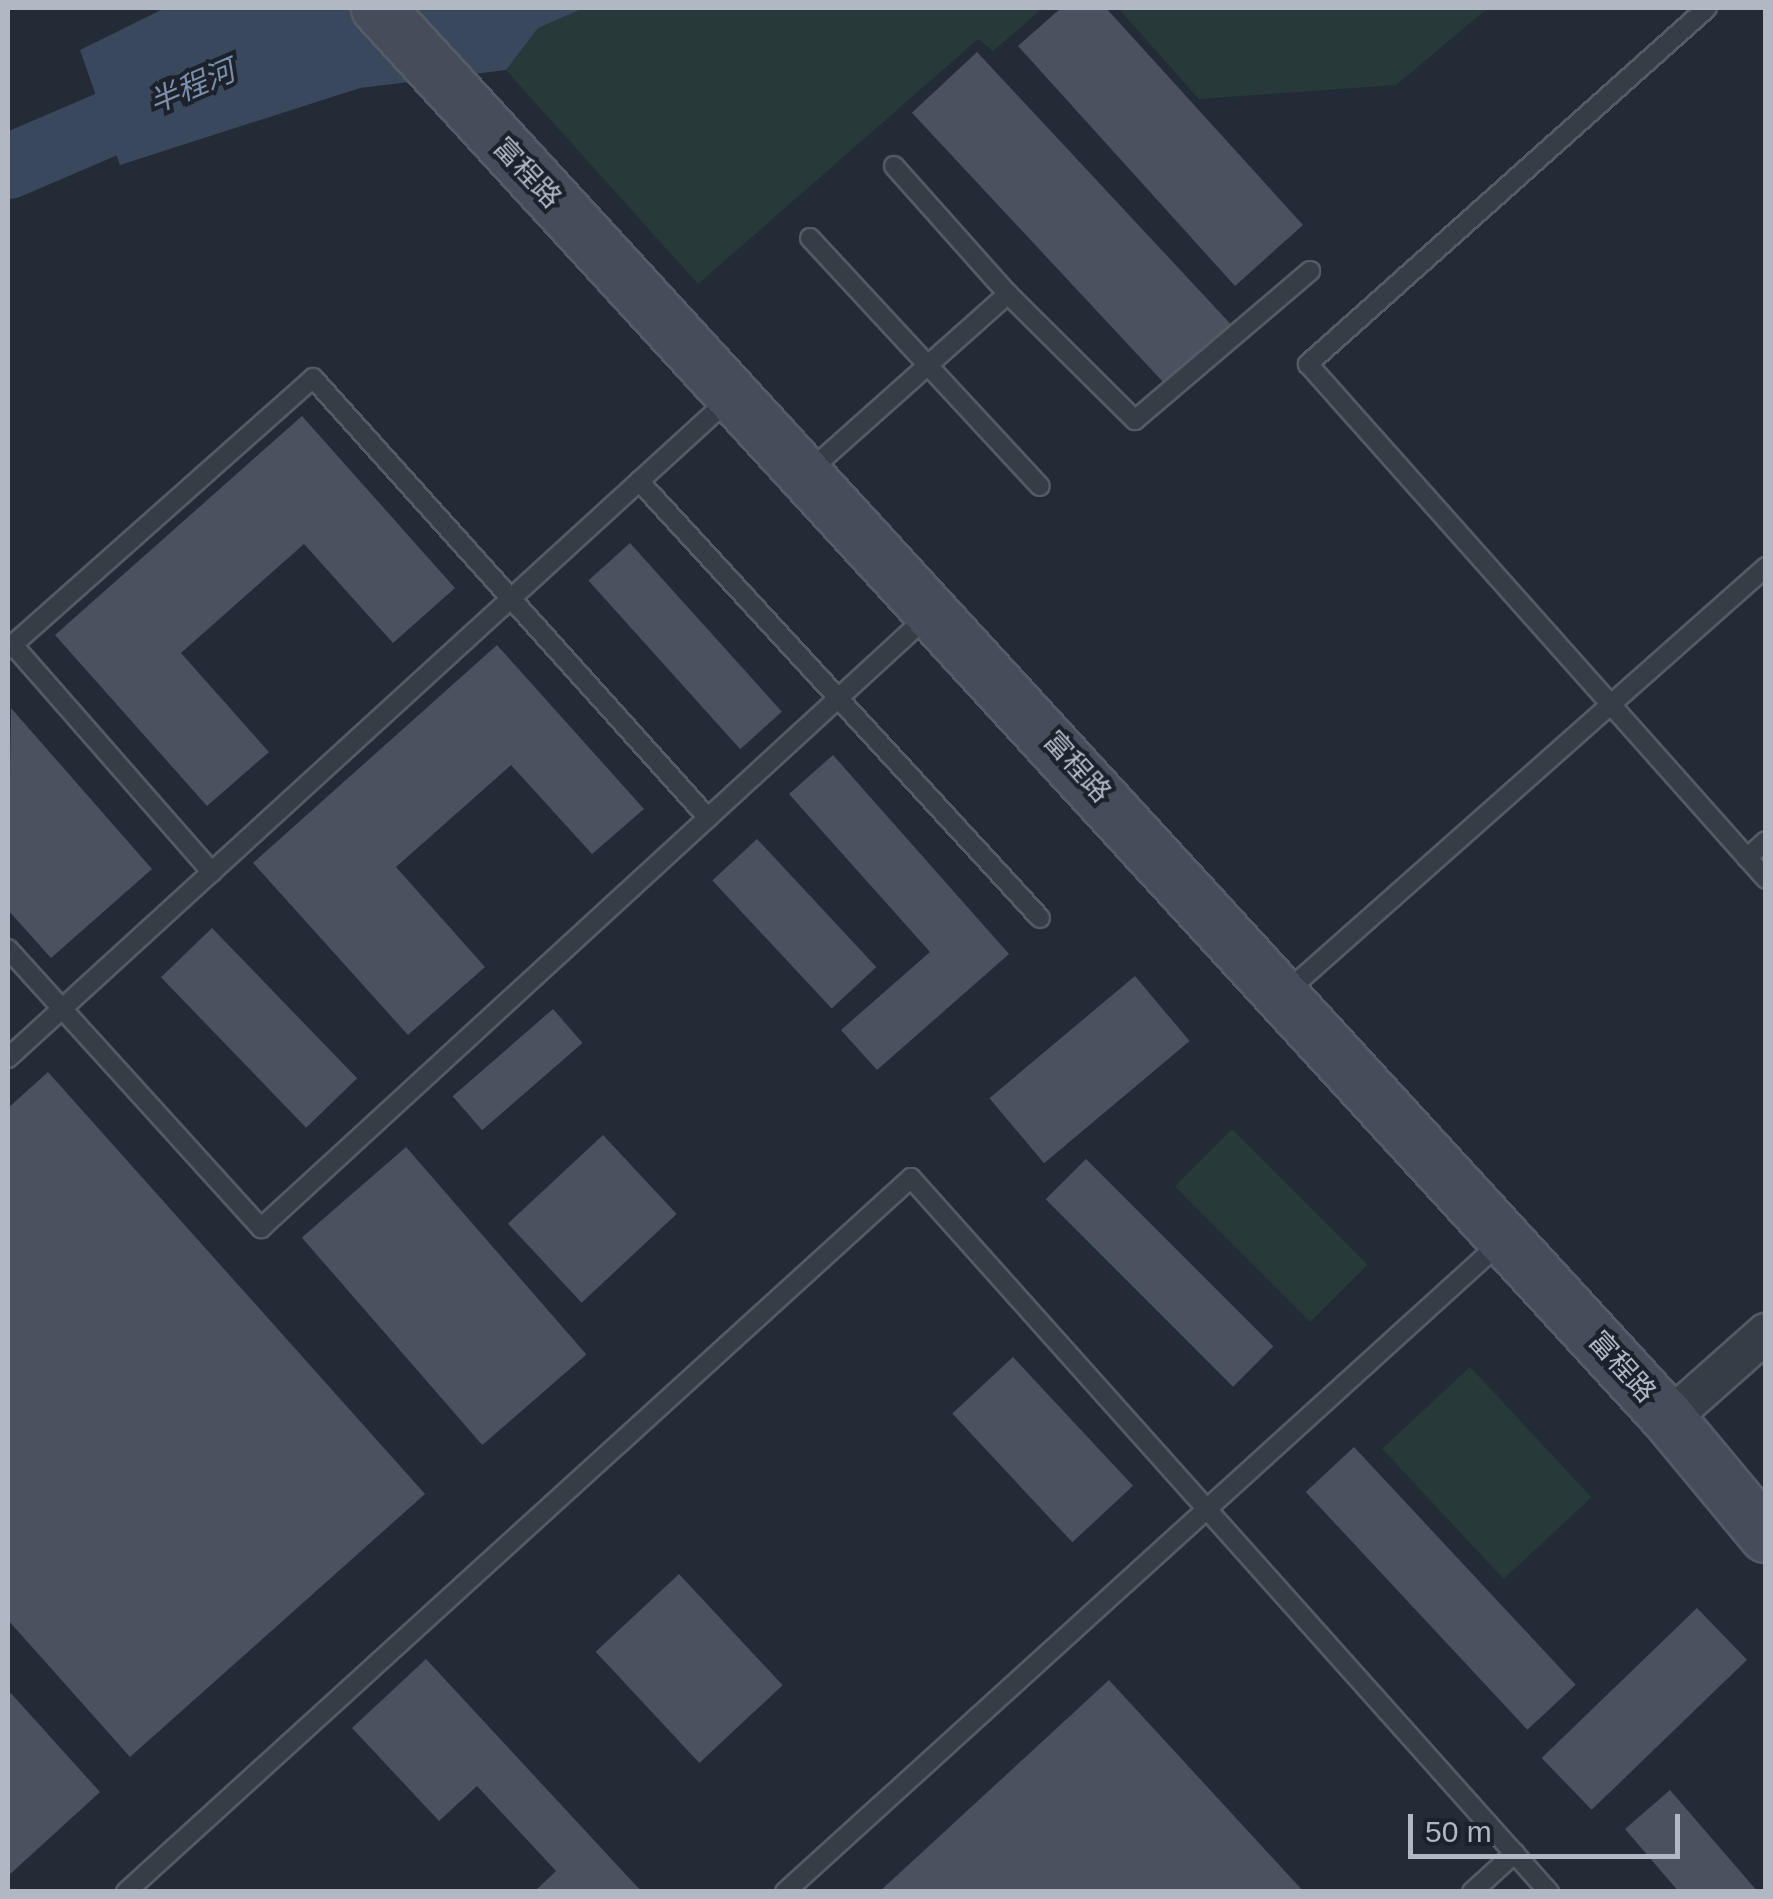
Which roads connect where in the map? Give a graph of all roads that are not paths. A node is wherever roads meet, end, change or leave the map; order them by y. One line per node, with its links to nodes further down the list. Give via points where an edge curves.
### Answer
1 (378, 8): 8 (main road, 富程路)
2 (1707, 8): 17 (lane, via 1308,364)
3 (894, 166): 6 (lane)
4 (810, 238): 7 (lane)
5 (1310, 271): 6 (lane, via 1135,420)
6 (1008, 294): 7 (lane)
7 (930, 363): 9 (lane); 11 (lane)
8 (736, 392): 9 (main road, 富程路); 10 (lane)
9 (808, 472): 14 (main road, 富程路)
10 (639, 481): 13 (lane); 16 (lane)
11 (1040, 486)
12 (1766, 567): 17 (lane)
13 (511, 598): 15 (lane, via 313,378); 18 (lane); 21 (lane)
14 (934, 611): 16 (lane); 25 (main road, 富程路)
15 (10, 647): 21 (lane)
16 (839, 699): 18 (lane); 23 (lane)
17 (1610, 705): 20 (lane); 25 (lane)
18 (708, 818): 26 (lane, via 261,1228)
19 (1766, 841): 20 (lane)
20 (1747, 858): 22 (lane)
21 (212, 872): 26 (lane)
22 (1766, 879)
23 (1040, 918)
24 (8, 949): 26 (lane)
25 (1284, 994): 28 (main road, 富程路)
26 (62, 1009): 27 (lane)
27 (8, 1058)
28 (1505, 1238): 30 (main road, 富程路); 31 (lane)
29 (1766, 1333): 30 (street)
30 (1669, 1419): 32 (main road, 富程路)
31 (1206, 1509): 33 (lane); 34 (lane, via 911,1178); 35 (lane)
32 (1766, 1536)
33 (1515, 1853): 36 (lane); 37 (lane)
34 (126, 1892)
35 (785, 1892)
36 (1472, 1892)
37 (1549, 1892)

